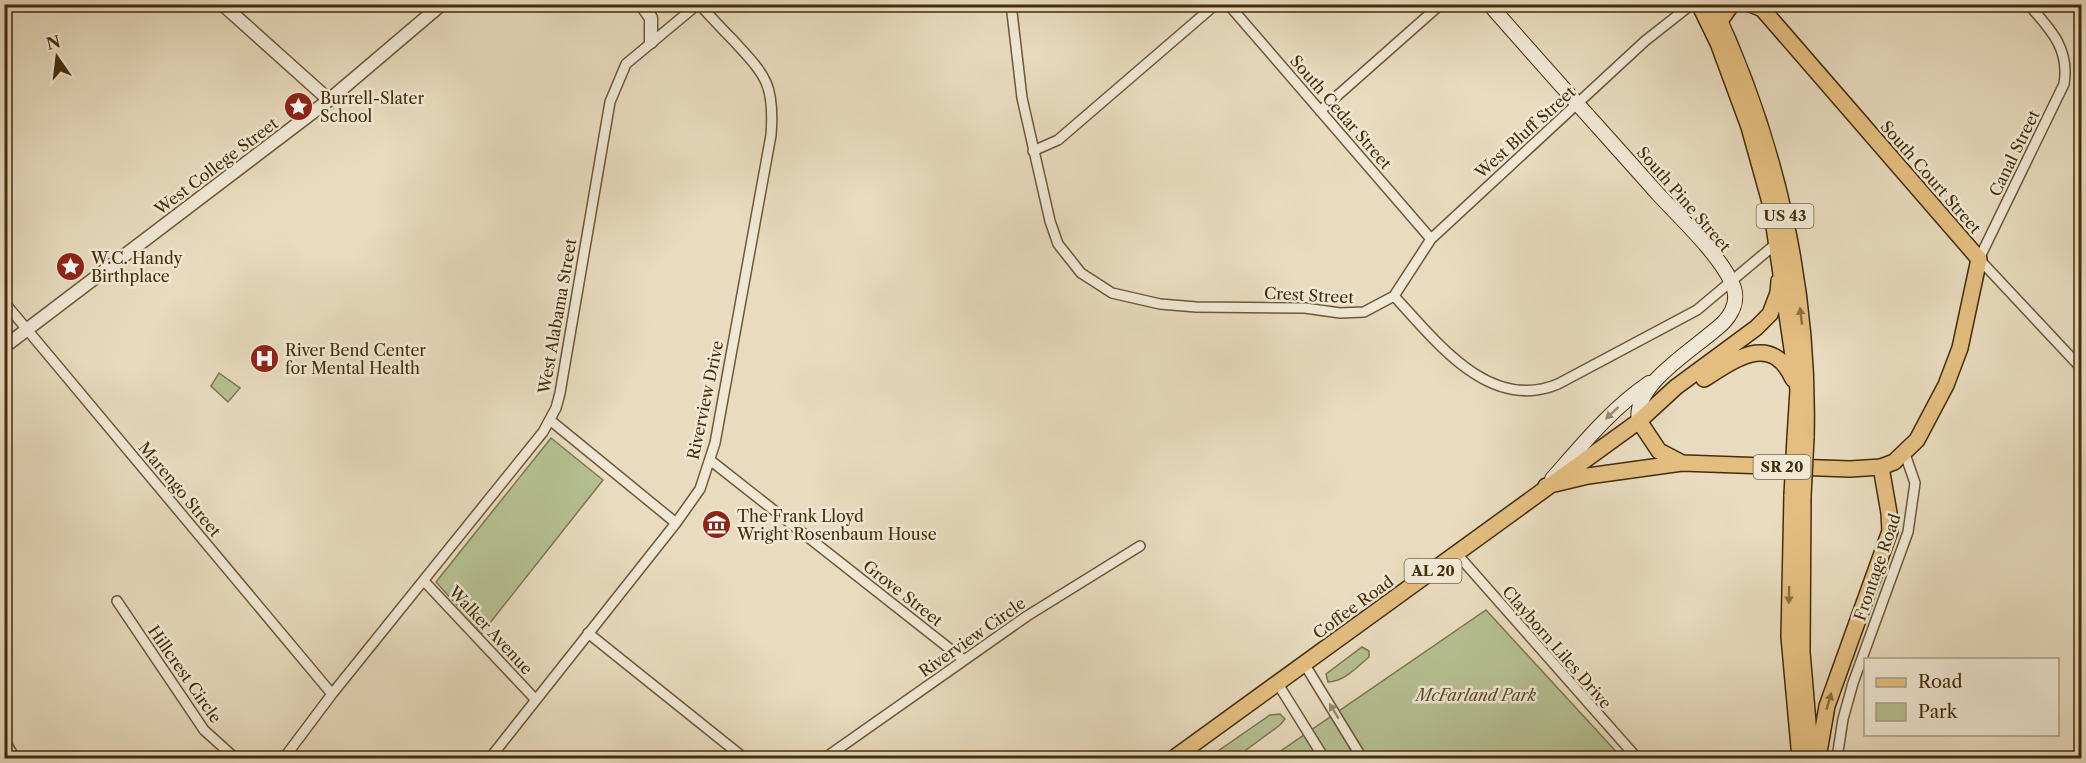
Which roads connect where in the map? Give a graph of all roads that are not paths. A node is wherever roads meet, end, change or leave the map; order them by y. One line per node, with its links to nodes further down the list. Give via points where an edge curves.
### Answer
1 (222, 4): 19 (street)
2 (442, 4): 19 (street, West College Street)
3 (641, 4): 18 (street, via 651,18)
4 (699, 4): 18 (street, West Alabama Street); 39 (street, Riverview Drive, via 758,66 768,87 772,111 771,135)
5 (1011, 4): 22 (street, Crest Street, via 1018,74)
6 (1216, 4): 22 (street, via 1058,140)
7 (1228, 4): 21 (street, South Cedar Street)
8 (1441, 4): 21 (street)
9 (1489, 4): 20 (main road, South Pine Street)
10 (1692, 4): 20 (street, West Bluff Street, via 1645,41)
11 (1699, 4): 24 (main road, US 43, via 1749,127)
12 (1712, 4): 17 (main road, US 43)
13 (1723, 4): 17 (main road)
14 (1732, 4): 17 (main road)
15 (2028, 4): 25 (street, Canal Street, via 2056,36 2066,58 2065,77)
16 (1756, 6): 25 (main road, South Court Street)
17 (1720, 21): 37 (main road, US 43, one-way to 17, via 1803,336 1785,217 1761,125)
18 (651, 42): 35 (street, West Alabama Street, via 626,64 610,102 560,393)
19 (328, 100): 30 (street, West College Street)
20 (1578, 104): 23 (street, West Bluff Street); 27 (main road, South Pine Street)
21 (1320, 111): 23 (street, South Cedar Street)
22 (1033, 151): 28 (street, Crest Street, via 1058,244 1081,273 1112,293 1160,304 1305,308 1340,313 1364,312)
23 (1431, 239): 28 (street, West Bluff Street)
24 (1778, 242): 26 (main road, US 43); 27 (street)
25 (1979, 259): 32 (street, South Court Street); 38 (main road, via 1960,348 1924,428)
26 (1780, 261): 34 (main road, US 43); 36 (main road, via 1778,293 1770,314)
27 (1731, 280): 28 (street, via 1697,310 1676,322 1558,384 1536,391 1510,390 1475,375 1437,343); 33 (main road, via 1736,295 1733,311 1704,341)
28 (1394, 296)
29 (4, 302): 30 (street, Marengo Street)
30 (28, 328): 31 (street, West College Street); 53 (street, Marengo Street)
31 (4, 347)
32 (2082, 369)
33 (1658, 377): 36 (main road, via 1639,407); 42 (main road, one-way to 42, via 1601,422)
34 (1798, 390): 36 (main road, via 1786,364 1774,356 1751,353); 37 (main road, US 43)
35 (550, 420): 44 (street); 47 (street, West Alabama Street)
36 (1639, 421): 40 (main road, SR 20, via 1659,451); 42 (main road, Coffee Road / AL 20)
37 (1800, 438): 43 (main road, US 43, bridge)
38 (1905, 454): 41 (main road); 69 (street, Frontage Road, via 1915,483 1914,502 1900,556 1853,683)
39 (710, 460): 44 (street, Riverview Drive, via 699,489); 50 (street, Grove Street)
40 (1682, 463): 41 (main road, SR 20); 42 (main road)
41 (1881, 467): 68 (main road, one-way to 41, via 1827,706 1890,531)
42 (1546, 486): 46 (main road, Coffee Road / AL 20)
43 (1798, 495): 66 (main road, US 43, one-way to 66, via 1789,636); 67 (main road, US 43, via 1802,652)
44 (676, 523): 49 (street, Riverview Drive)
45 (1140, 546): 50 (street, Riverview Circle)
46 (1457, 554): 51 (main road, Coffee Road / AL 20); 65 (street, Clayborn Liles Drive)
47 (424, 581): 53 (street, West Alabama Street); 54 (street, Walker Avenue)
48 (117, 601): 57 (street, Hillcrest Circle, via 204,730)
49 (588, 633): 54 (street, Riverview Drive); 60 (street)
50 (964, 660): 61 (street, Riverview Circle)
51 (1305, 665): 52 (main road, Coffee Road / AL 20); 64 (street, one-way to 51)
52 (1278, 684): 62 (main road, Coffee Road / AL 20); 63 (street)
53 (332, 694): 58 (street, West Alabama Street)
54 (536, 700): 59 (street, Riverview Drive)
55 (4, 740): 56 (street)
56 (15, 759)
57 (235, 759)
58 (284, 759)
59 (490, 759)
60 (744, 759)
61 (825, 759)
62 (1174, 759)
63 (1324, 759)
64 (1362, 759)
65 (1637, 759)
66 (1800, 759)
67 (1812, 759)
68 (1818, 759)
69 (1837, 759)

